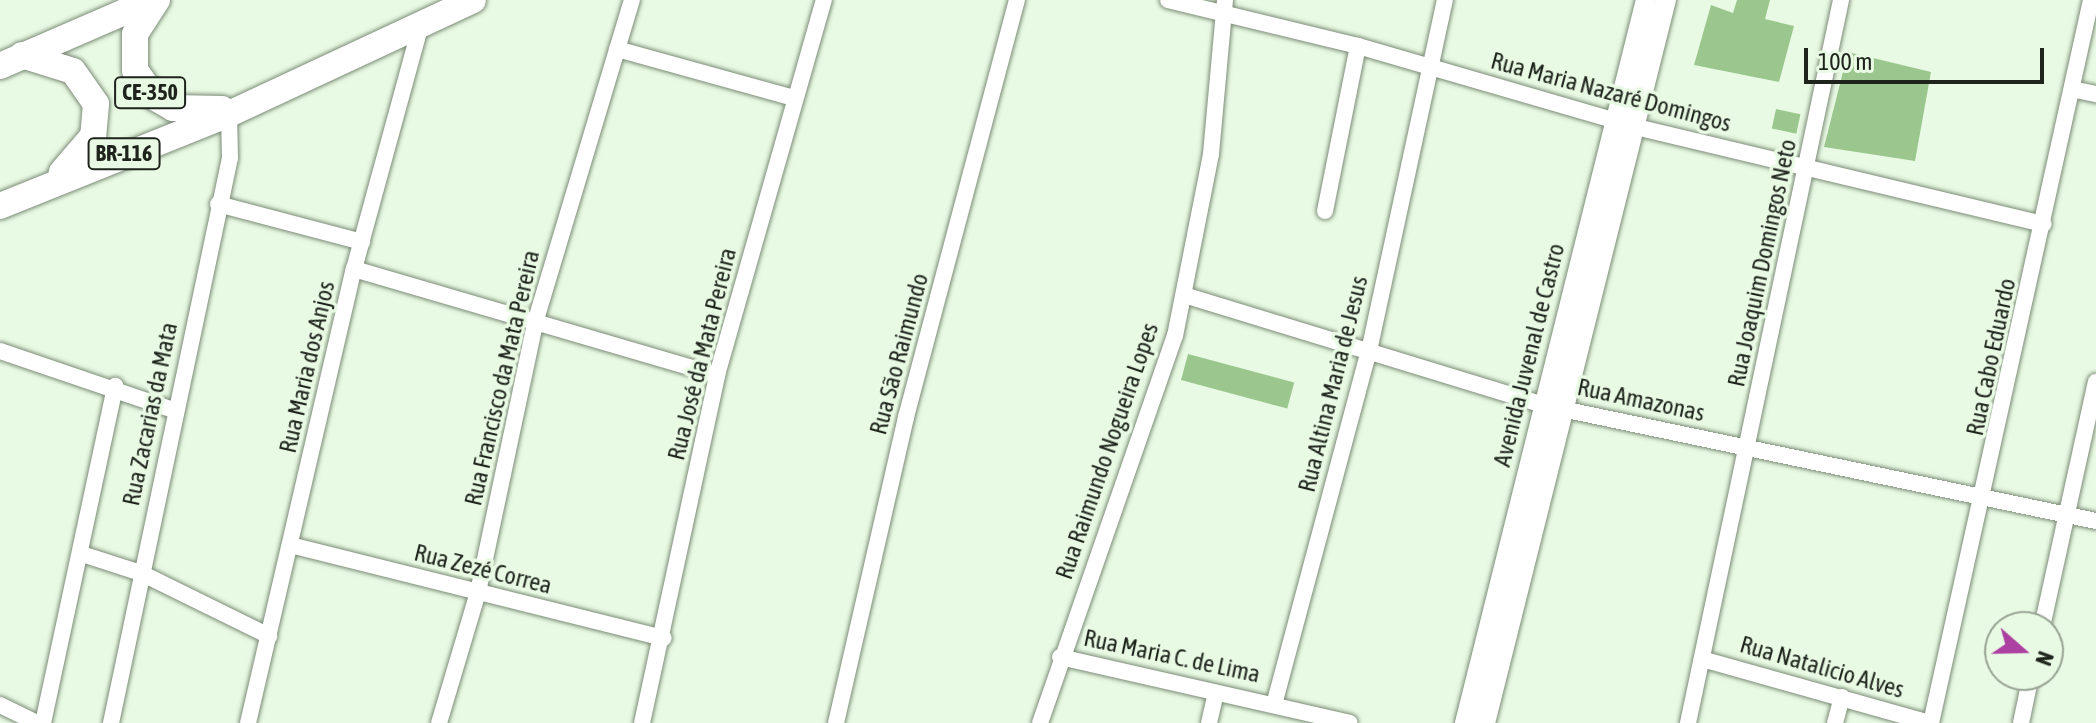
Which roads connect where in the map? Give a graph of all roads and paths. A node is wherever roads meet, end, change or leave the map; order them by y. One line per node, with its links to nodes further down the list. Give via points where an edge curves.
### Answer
1 (155, 0): 16 (highway); 21 (highway, CE-350, via 135,34 133,52 135,70 154,97 199,114)
2 (473, 0): 13 (highway, BR-116)
3 (632, 0): 15 (street, Rua Francisco da Mata Pereira)
4 (824, 0): 20 (street, Rua José da Mata Pereira)
5 (1017, 0): 66 (street, Rua São Raimundo, via 906,417)
6 (1168, 0): 12 (street, Rua Maria Nazaré Domingos)
7 (1445, 0): 17 (street, Rua Altina Maria de Jesus)
8 (1646, 0): 22 (street, Avenida Juvenal de Castro)
9 (1666, 0): 23 (street, Avenida Juvenal de Castro)
10 (1841, 0): 24 (street, Rua Joaquim Domingos Neto)
11 (2091, 0): 18 (street, Rua Cabo Eduardo)
12 (1223, 6): 14 (street, Rua Maria Nazaré Domingos); 32 (street, Rua Raimundo Nogueira Lopes, via 1211,154)
13 (421, 24): 21 (highway, BR-116); 30 (street, Rua Maria dos Anjos)
14 (1358, 46): 17 (street, Rua Maria Nazaré Domingos); 28 (street)
15 (617, 49): 20 (street); 33 (street, Rua Francisco da Mata Pereira)
16 (11, 60): 25 (highway, via 73,71 96,104 86,149)
17 (1430, 67): 22 (street, Rua Maria Nazaré Domingos); 35 (street, Rua Altina Maria de Jesus)
18 (2072, 89): 19 (street); 29 (street, Rua Cabo Eduardo)
19 (2096, 94)
20 (794, 98): 36 (street, Rua José da Mata Pereira)
21 (239, 109): 25 (highway, BR-116); 26 (street, Rua Zacarias da Mata)
22 (1615, 121): 23 (street, Rua Maria Nazaré Domingos); 39 (street, Avenida Juvenal de Castro)
23 (1636, 127): 24 (street, Rua Maria Nazaré Domingos); 40 (street, Avenida Juvenal de Castro)
24 (1808, 166): 29 (street, Rua Maria Nazaré Domingos); 42 (street, Rua Joaquim Domingos Neto)
25 (53, 180): 27 (highway, BR-116)
26 (218, 204): 30 (street); 41 (street, Rua Zacarias da Mata)
27 (0, 206)
28 (1325, 211)
29 (2044, 224): 43 (street, Rua Cabo Eduardo)
30 (362, 242): 31 (street, Rua Maria dos Anjos)
31 (354, 269): 33 (street); 46 (street, Rua Maria dos Anjos)
32 (1184, 295): 35 (street, Rua Amazonas); 53 (street, Rua Raimundo Nogueira Lopes, via 1170,354)
33 (535, 323): 36 (street); 49 (street, Rua Francisco da Mata Pereira)
34 (0, 351): 38 (street)
35 (1369, 351): 39 (street, Rua Amazonas); 58 (street, Rua Altina Maria de Jesus)
36 (717, 375): 52 (street, Rua José da Mata Pereira)
37 (2096, 382): 44 (street)
38 (115, 386): 41 (street); 47 (street)
39 (1543, 405): 40 (street, Rua Amazonas); 70 (street, Avenida Juvenal de Castro)
40 (1564, 409): 42 (street, Rua Amazonas); 71 (street, Avenida Juvenal de Castro)
41 (176, 411): 48 (street, Rua Zacarias da Mata)
42 (1746, 447): 43 (street, Rua Amazonas); 54 (street, Rua Joaquim Domingos Neto)
43 (1986, 504): 44 (street, Rua Amazonas); 74 (street, Rua Cabo Eduardo)
44 (2066, 518): 45 (street, Rua Amazonas); 50 (street)
45 (2096, 521)
46 (290, 545): 49 (street, Rua Zezé Correa); 51 (street, Rua Maria dos Anjos)
47 (85, 555): 48 (street); 61 (street)
48 (141, 573): 51 (street); 62 (street, Rua Zacarias da Mata)
49 (478, 592): 52 (street, Rua Zezé Correa); 64 (street, Rua Francisco da Mata Pereira)
50 (2046, 611)
51 (269, 636): 63 (street, Rua Maria dos Anjos)
52 (664, 638): 65 (street, Rua José da Mata Pereira)
53 (1060, 657): 56 (street, Rua Maria C. de Lima); 67 (street, Rua Raimundo Nogueira Lopes)
54 (1702, 659): 57 (street, Rua Natalicio Alves); 72 (street, Rua Joaquim Domingos Neto)
55 (2028, 691): 75 (street)
56 (1216, 693): 58 (street, Rua Maria C. de Lima); 68 (street)
57 (1842, 697): 73 (street); 74 (street, Rua Natalicio Alves)
58 (1275, 701): 69 (street)
59 (0, 705): 60 (street)
60 (37, 723)
61 (43, 723)
62 (111, 723)
63 (248, 723)
64 (439, 723)
65 (642, 723)
66 (836, 723)
67 (1040, 723)
68 (1209, 723)
69 (1350, 723)
70 (1465, 723)
71 (1485, 723)
72 (1688, 723)
73 (1835, 723)
74 (1930, 723)
75 (2021, 723)

